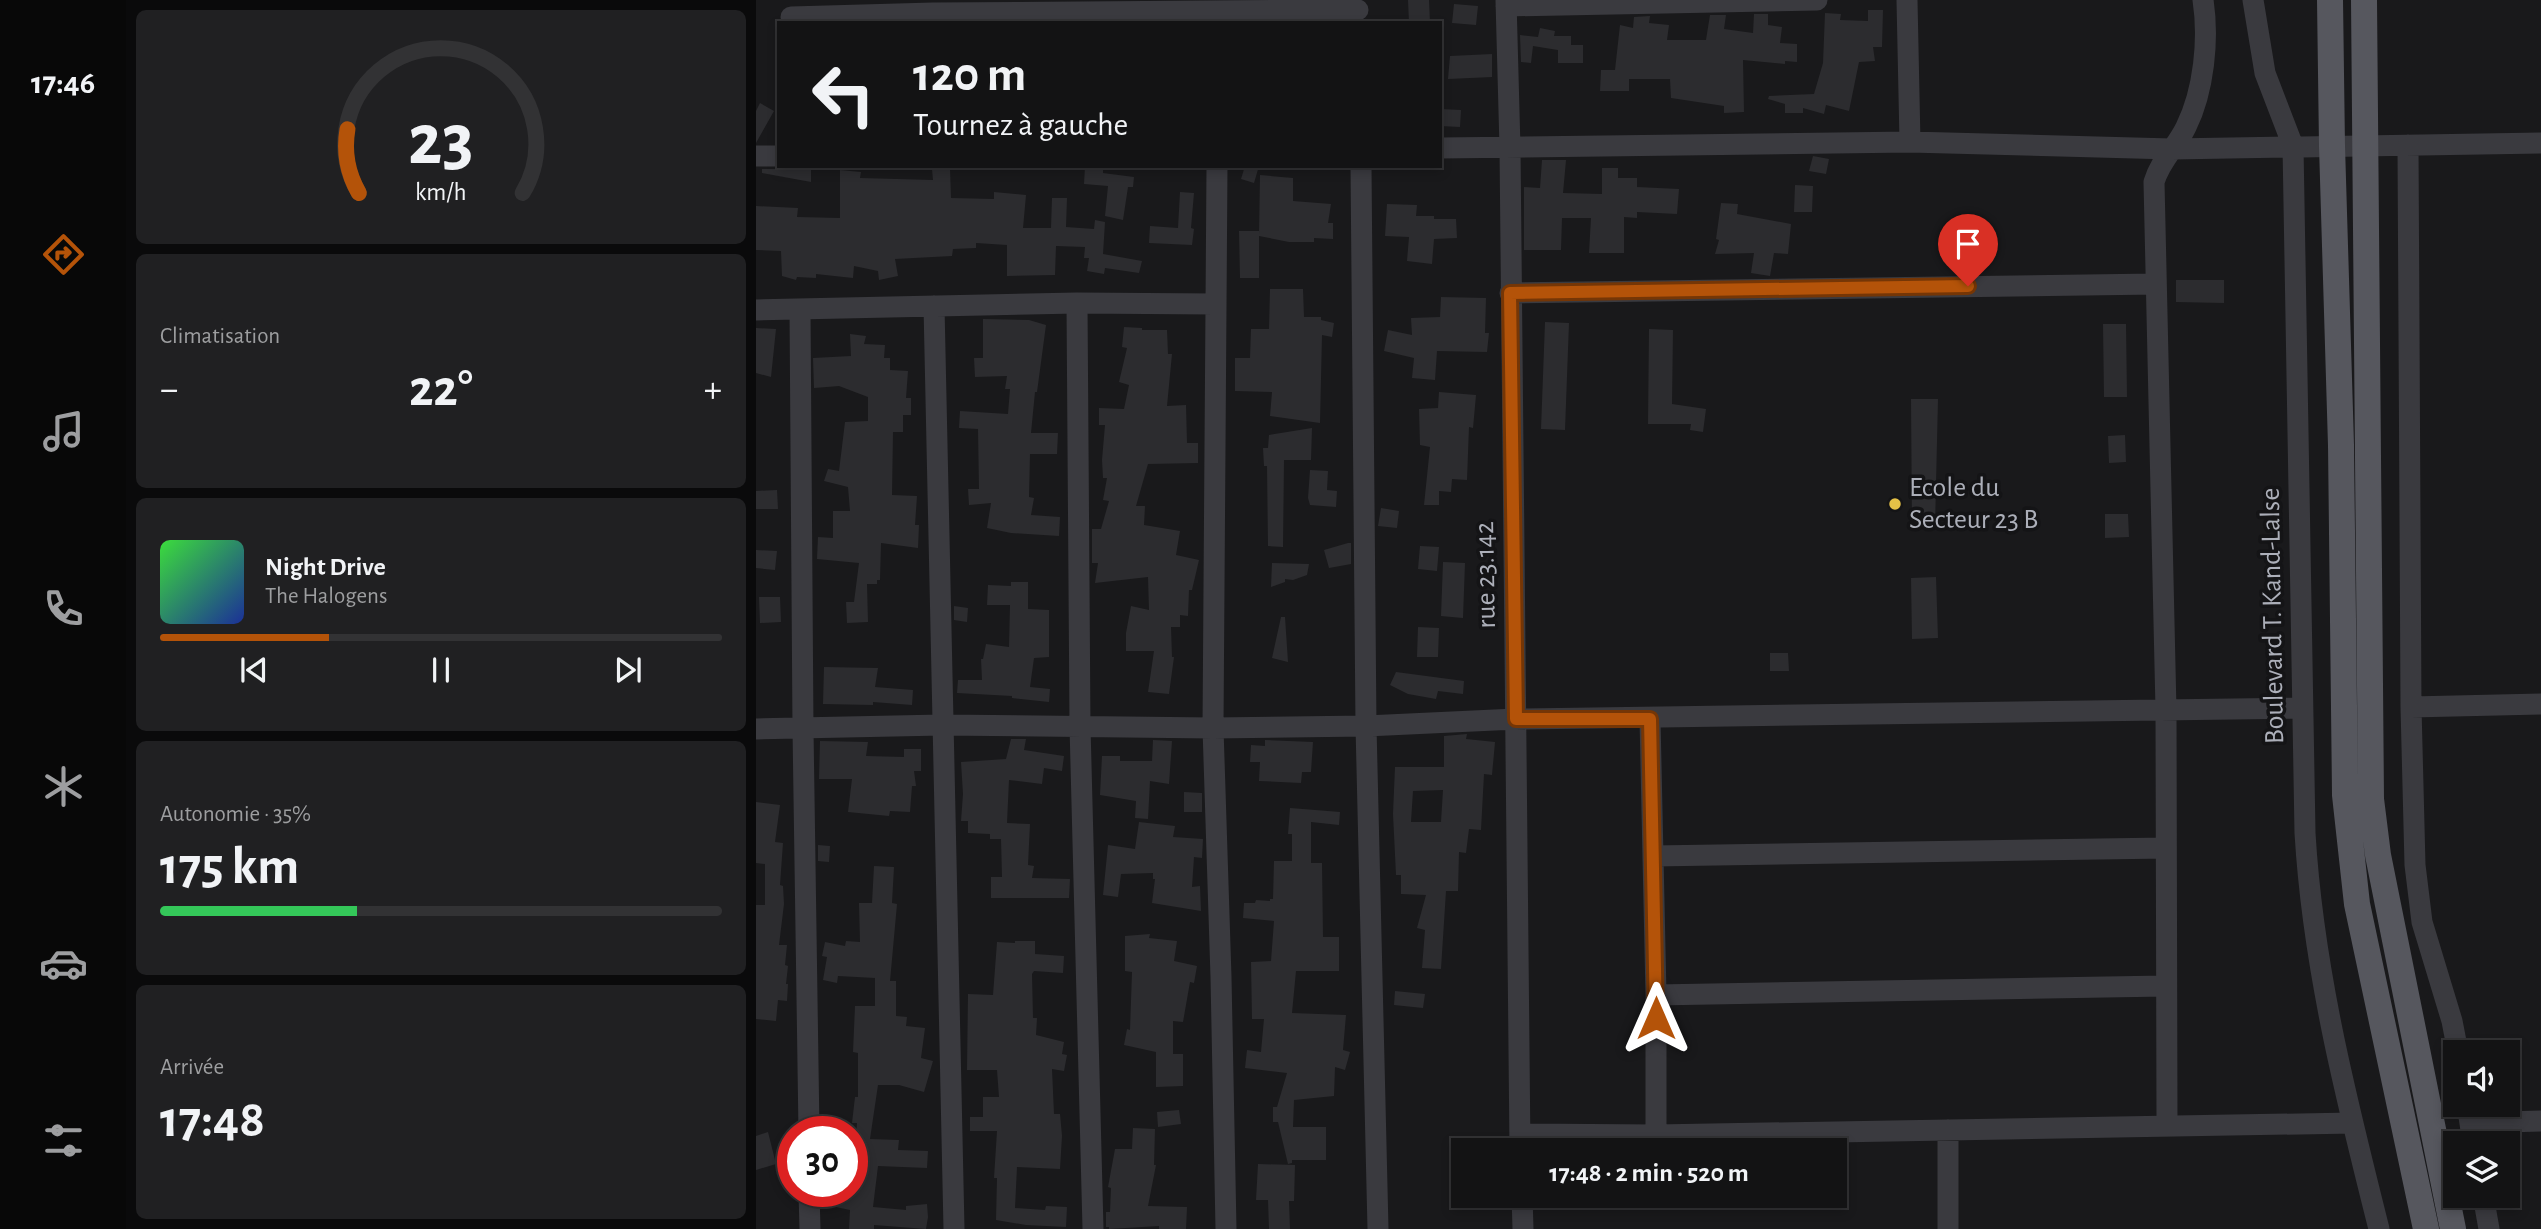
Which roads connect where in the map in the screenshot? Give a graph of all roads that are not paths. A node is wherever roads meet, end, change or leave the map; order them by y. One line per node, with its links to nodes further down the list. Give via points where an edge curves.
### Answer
1 (1817, 0): 7 (street)
2 (1907, 0): 12 (street)
3 (2203, 0): 20 (street, via 2200,85 2187,127)
4 (2253, 0): 15 (street, Boulevard T. Kand-Lalse, via 2265,73)
5 (2330, 0): 16 (main road)
6 (2364, 0): 17 (main road)
7 (1506, 3): 19 (street, rue 23.142)
8 (933, 6): 9 (street); 11 (street)
9 (1214, 11): 10 (street)
10 (1358, 11)
11 (791, 13)
12 (1910, 142): 19 (street); 20 (street)
13 (2541, 143): 14 (street)
14 (2408, 145): 17 (street); 33 (street)
15 (2293, 146): 16 (street); 20 (street); 34 (street, Boulevard T. Kand-Lalse)
16 (2332, 146): 17 (street); 69 (main road, via 2342,445 2345,795 2357,904)
17 (2365, 146): 70 (main road, via 2371,799 2378,855)
18 (1442, 148): 19 (street)
19 (1510, 148): 26 (street, rue 23.142)
20 (2172, 149): 25 (street, via 2154,182)
21 (756, 156): 22 (street)
22 (777, 156)
23 (1217, 168): 28 (street)
24 (1361, 168): 40 (street)
25 (2156, 284): 26 (street); 35 (street)
26 (1510, 293): 36 (street, rue 23.142)
27 (1077, 303): 28 (street); 29 (street); 39 (street)
28 (1215, 304): 43 (street)
29 (934, 306): 30 (street); 38 (street)
30 (800, 309): 31 (street); 42 (street)
31 (756, 310)
32 (2541, 704): 33 (street)
33 (2411, 707): 48 (street, via 2415,865 2422,922)
34 (2302, 708): 35 (street); 51 (street, Boulevard T. Kand-Lalse, via 2305,833 2314,931)
35 (2166, 710): 37 (street); 44 (street)
36 (1516, 719): 37 (street); 40 (street); 56 (street, rue 23.142)
37 (1650, 719): 45 (street)
38 (942, 725): 39 (street); 42 (street); 62 (street)
39 (1080, 726): 43 (street); 63 (street)
40 (1366, 726): 43 (street); 65 (street)
41 (756, 729): 42 (street)
42 (803, 729): 49 (street)
43 (1213, 729): 64 (street)
44 (2166, 848): 45 (street); 46 (street)
45 (1653, 856): 47 (street)
46 (2165, 986): 47 (street); 53 (street)
47 (1656, 995): 55 (street)
48 (2456, 1040)
49 (809, 1116)
50 (2541, 1121): 52 (street)
51 (2353, 1123): 53 (street); 68 (street, Boulevard T. Kand-Lalse)
52 (2470, 1123)
53 (2167, 1126): 54 (street)
54 (1948, 1130): 55 (street); 67 (street)
55 (1656, 1135): 57 (street)
56 (1520, 1138)
57 (1598, 1138)
58 (810, 1207): 61 (street)
59 (1522, 1208): 66 (street)
60 (2485, 1208): 71 (street)
61 (810, 1229)
62 (954, 1229)
63 (1093, 1229)
64 (1226, 1229)
65 (1378, 1229)
66 (1523, 1229)
67 (1948, 1229)
68 (2379, 1229)
69 (2426, 1229)
70 (2453, 1229)
71 (2489, 1229)

